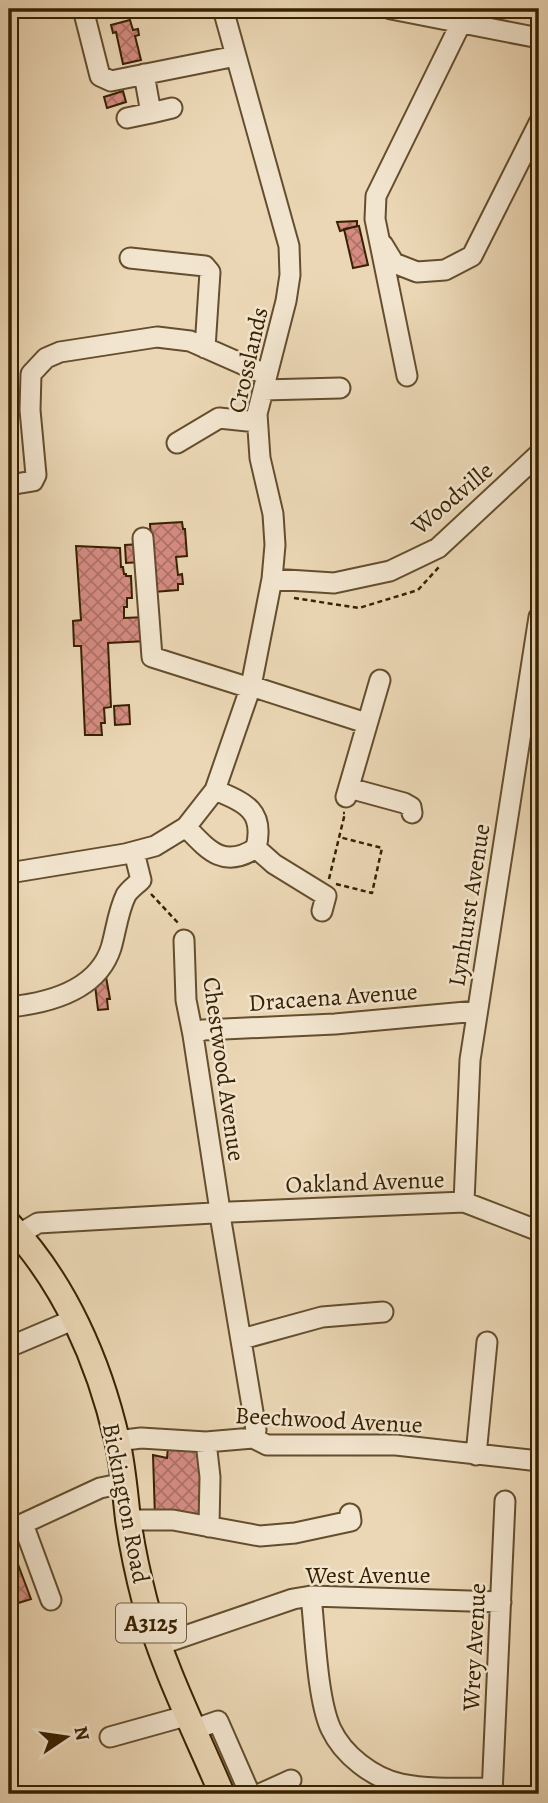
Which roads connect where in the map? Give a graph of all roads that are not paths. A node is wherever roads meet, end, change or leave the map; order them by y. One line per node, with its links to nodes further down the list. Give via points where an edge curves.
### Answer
1 (83, 9): 7 (street, via 100,76 111,81)
2 (223, 9): 6 (street, Crosslands)
3 (391, 9): 4 (street)
4 (467, 19): 5 (street); 12 (street, via 376,196)
5 (539, 38)
6 (236, 56): 7 (street); 16 (street, Crosslands, via 289,246 286,301)
7 (144, 74): 9 (street)
8 (172, 108): 9 (street)
9 (151, 113): 10 (street)
10 (127, 118)
11 (539, 122): 12 (street, via 472,256 445,270 417,272 394,263)
12 (379, 239): 15 (street)
13 (130, 258): 14 (street, via 205,267 211,272)
14 (205, 348): 16 (street); 22 (street, via 157,337 46,358 31,374 36,475 33,481)
15 (407, 376)
16 (265, 382): 17 (street); 18 (street, Crosslands)
17 (340, 388)
18 (257, 422): 19 (street, via 219,418); 24 (street, Crosslands, via 260,458 274,514)
19 (177, 443)
20 (539, 454): 21 (street, Woodville)
21 (531, 471): 24 (street, Woodville, via 438,548 390,571 334,583)
22 (9, 485)
23 (143, 538): 27 (street, via 152,657)
24 (272, 579): 27 (street)
25 (539, 617): 38 (street, Lynhurst Avenue)
26 (380, 680): 28 (street)
27 (251, 687): 28 (street); 29 (street)
28 (366, 723): 30 (street, via 348,793 404,803)
29 (215, 790): 31 (street); 32 (street, via 251,809 259,821)
30 (412, 813)
31 (186, 827): 32 (street, via 222,857 234,858); 33 (street, via 155,846)
32 (256, 848): 35 (street, via 326,896)
33 (134, 852): 34 (street); 37 (street, via 141,880 126,894 101,972 77,990)
34 (9, 873)
35 (322, 911)
36 (184, 940): 39 (street, Chestwood Avenue, via 186,1000)
37 (9, 1007)
38 (477, 1012): 39 (street, Dracaena Avenue, via 203,1030); 40 (street, Lynhurst Avenue, via 470,1060)
39 (193, 1035): 41 (street, Chestwood Avenue)
40 (464, 1202): 41 (street, Oakland Avenue); 43 (street, Oakland Avenue)
41 (221, 1212): 42 (street, Oakland Avenue, via 38,1223); 46 (street, Chestwood Avenue)
42 (14, 1230): 45 (main road, Bickington Road / A3125, via 46,1269)
43 (539, 1231)
44 (383, 1312): 46 (street, via 323,1317)
45 (75, 1319): 48 (street); 49 (main road, Bickington Road / A3125)
46 (242, 1339): 50 (street, Chestwood Avenue)
47 (487, 1342): 52 (street)
48 (9, 1348)
49 (117, 1441): 51 (street, Beechwood Avenue); 54 (main road, Bickington Road / A3125)
50 (260, 1441): 51 (street, Beechwood Avenue); 52 (street, Beechwood Avenue, via 396,1445)
51 (206, 1442): 58 (street)
52 (475, 1455): 53 (street, Beechwood Avenue)
53 (539, 1461)
54 (124, 1483): 57 (main road, Bickington Road / A3125); 60 (street, via 100,1488 21,1525)
55 (505, 1501): 61 (street, Wrey Avenue)
56 (350, 1514): 58 (street, via 351,1521 276,1536)
57 (128, 1520): 58 (street, via 173,1520); 62 (main road, Bickington Road / A3125, via 145,1604)
58 (209, 1527)
59 (311, 1596): 61 (street, West Avenue); 62 (street, West Avenue); 66 (street, via 323,1699 331,1729 346,1751 383,1779)
60 (51, 1600)
61 (501, 1602): 66 (street, Wrey Avenue)
62 (159, 1645): 63 (main road, Bickington Road / A3125)
63 (192, 1722): 64 (street); 67 (main road, Bickington Road / A3125); 68 (street, via 218,1721)
64 (110, 1737)
65 (291, 1780): 69 (street)
66 (492, 1791)
67 (222, 1794)
68 (250, 1794)
69 (260, 1794)

